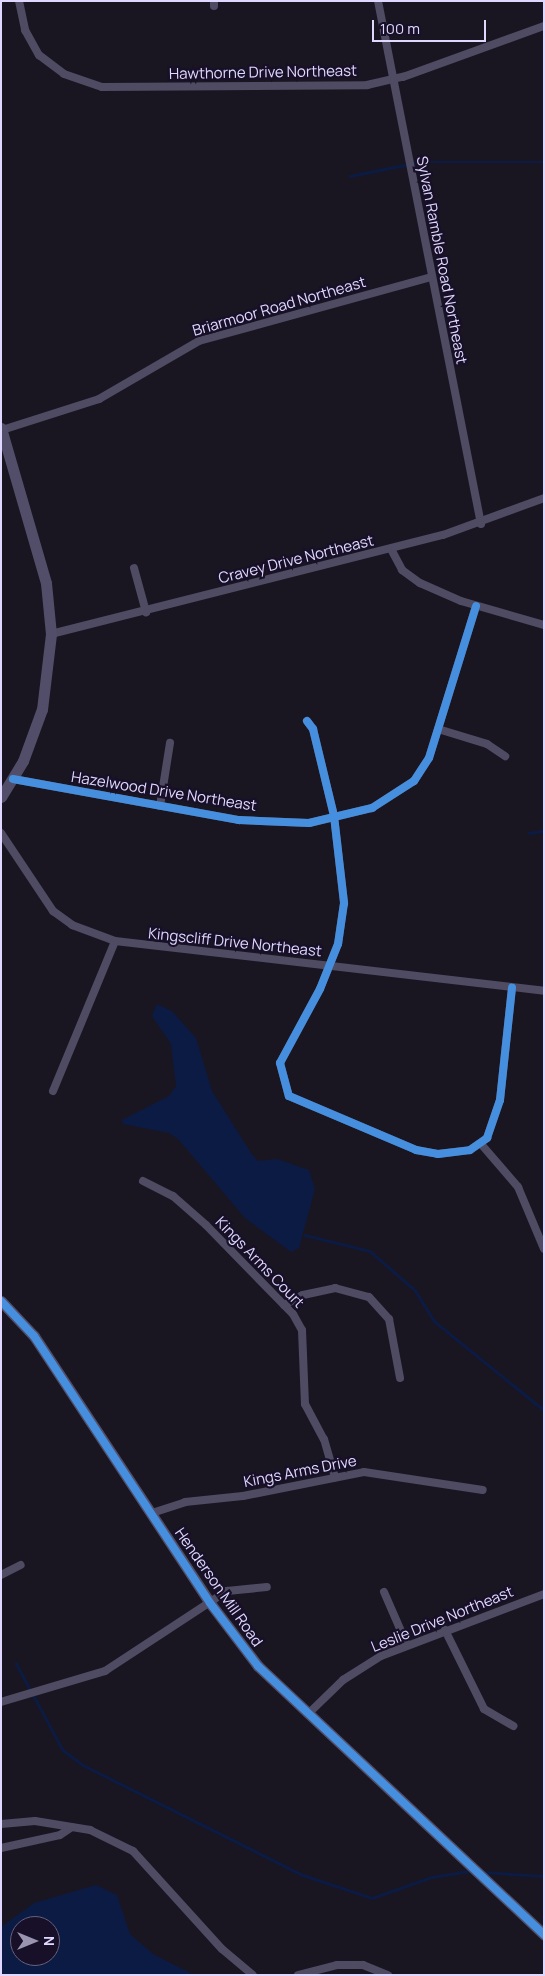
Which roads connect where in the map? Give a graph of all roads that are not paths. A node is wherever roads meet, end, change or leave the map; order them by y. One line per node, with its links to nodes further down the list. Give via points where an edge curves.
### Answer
1 (19, 1): 4 (street, Hawthorne Drive Northeast, via 25,30 39,55 64,74 86,84 311,88)
2 (378, 1): 4 (street, Sylvan Ramble Road Northeast)
3 (544, 26): 4 (street, Hawthorne Drive Northeast)
4 (393, 80): 5 (street, Sylvan Ramble Road Northeast)
5 (431, 277): 6 (street, Briarmoor Road Northeast, via 198,342 99,399); 8 (street, Sylvan Ramble Road Northeast)
6 (2, 429): 14 (street, via 46,583)
7 (544, 498): 8 (street, Cravey Drive Northeast)
8 (481, 524): 9 (street, Cravey Drive Northeast)
9 (391, 549): 11 (street, via 402,570 420,583); 12 (street, Cravey Drive Northeast)
10 (134, 568): 12 (street)
11 (476, 606): 13 (street); 16 (street, Hazelwood Drive Northeast)
12 (146, 612): 14 (street, Cravey Drive Northeast)
13 (544, 625)
14 (51, 634): 19 (street, via 42,709)
15 (307, 721): 22 (street, via 313,729)
16 (438, 729): 18 (street, via 487,744); 22 (street, Hazelwood Drive Northeast, via 429,758 414,781 386,802)
17 (170, 743): 21 (street)
18 (505, 756)
19 (13, 779): 20 (street); 21 (street, Hazelwood Drive Northeast)
20 (1, 797)
21 (160, 806): 22 (street, Hazelwood Drive Northeast, via 239,820 309,823)
22 (334, 816): 25 (street, via 344,902 338,944)
23 (1, 833): 24 (street, Kingscliff Drive Northeast, via 53,911 72,925)
24 (115, 941): 25 (street, Kingscliff Drive Northeast); 28 (street)
25 (326, 964): 26 (street, Kingscliff Drive Northeast); 29 (street, via 310,1010 280,1062 289,1096 416,1150 456,1154)
26 (512, 988): 27 (street, Kingscliff Drive Northeast); 29 (street, via 500,1100)
27 (544, 991)
28 (53, 1091)
29 (481, 1144): 31 (street, via 518,1187)
30 (143, 1181): 33 (street, Kings Arms Court, via 172,1196 199,1219)
31 (544, 1249)
32 (1, 1302): 37 (street, Henderson Mill Road, via 34,1336)
33 (284, 1305): 34 (street, via 303,1295 335,1288 368,1298 389,1319); 35 (street, Kings Arms Court, via 302,1330 305,1404 324,1438)
34 (400, 1378)
35 (335, 1476): 36 (street, Kings Arms Drive, via 386,1473); 37 (street, Kings Arms Drive, via 243,1496 185,1502)
36 (483, 1490)
37 (152, 1513): 43 (street, Henderson Mill Road)
38 (21, 1565): 39 (street)
39 (1, 1575)
40 (267, 1587): 43 (street, via 227,1591)
41 (384, 1592): 45 (street)
42 (544, 1594): 44 (street, Leslie Drive Northeast)
43 (210, 1602): 46 (street, via 105,1671); 47 (street, Henderson Mill Road, via 258,1666)
44 (445, 1630): 45 (street, Leslie Drive Northeast); 48 (street, via 484,1709)
45 (407, 1645): 47 (street, Leslie Drive Northeast, via 361,1667)
46 (1, 1702)
47 (308, 1714): 52 (street, Henderson Mill Road)
48 (513, 1726)
49 (1, 1824): 50 (street, via 35,1821)
50 (72, 1827): 51 (street, via 60,1835); 53 (street, via 133,1852 222,1949)
51 (1, 1848)
52 (544, 1936)
53 (253, 1975)
54 (298, 1975): 55 (street, via 337,1965 363,1965)
55 (388, 1975)

